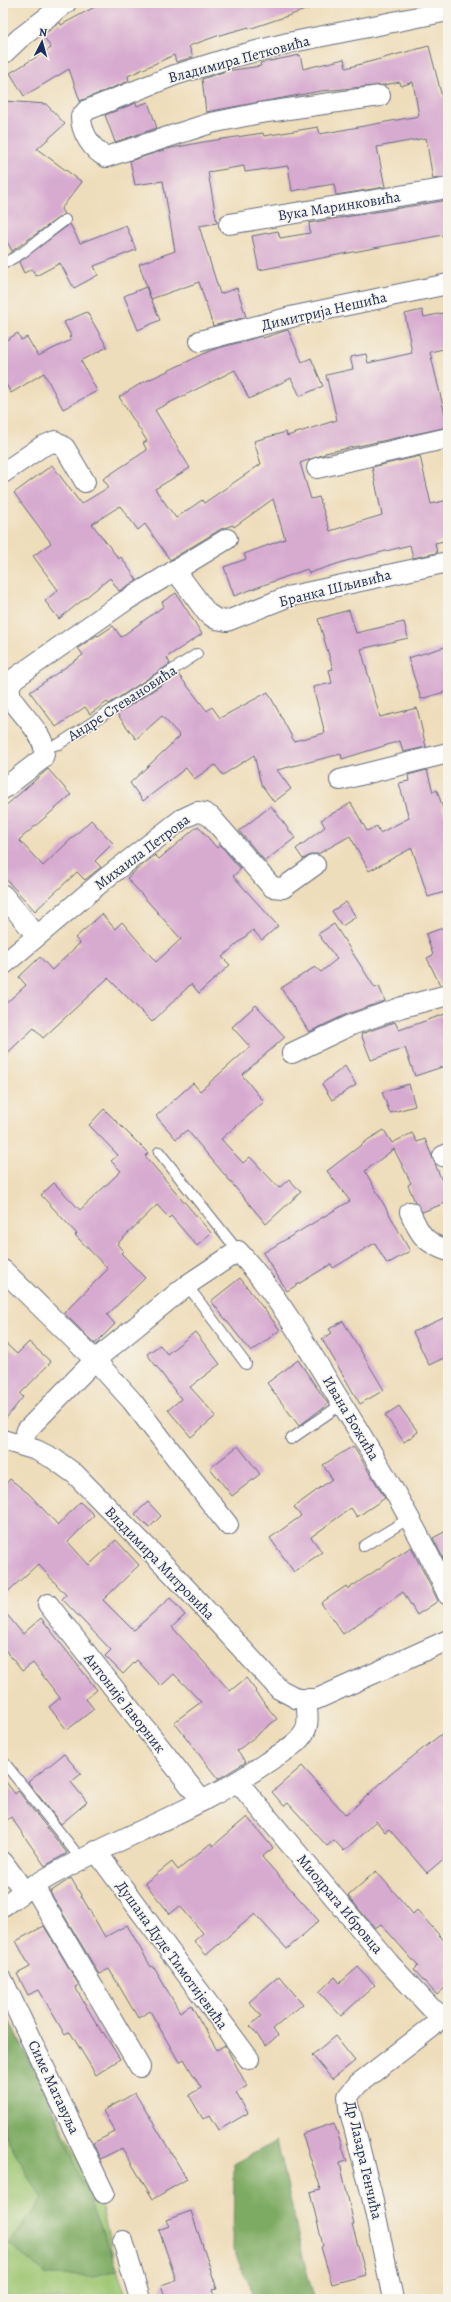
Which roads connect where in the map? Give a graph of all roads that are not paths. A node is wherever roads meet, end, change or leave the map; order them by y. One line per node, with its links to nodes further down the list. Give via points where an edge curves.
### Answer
1 (66, 3): 3 (street)
2 (448, 11): 4 (street, Владимира Петковића, via 288,43 174,74 87,110 81,117 81,127 97,153 106,157 211,123 260,113)
3 (3, 54)
4 (380, 96)
5 (448, 188): 7 (street, Вука Маринковића)
6 (65, 220): 8 (lane, via 22,253)
7 (229, 224)
8 (3, 264)
9 (448, 284): 10 (street, Димитрија Нешића, via 295,316)
10 (200, 341)
11 (448, 438): 12 (street)
12 (317, 468)
13 (3, 472): 14 (street, via 41,447 55,441 65,448)
14 (85, 482)
15 (227, 539): 17 (street)
16 (448, 562): 17 (street, Бранка Шљивића, via 294,596 227,621 216,619 206,613)
17 (175, 570): 19 (street, via 125,601 15,678 9,686 11,697 42,740)
18 (197, 654): 19 (lane, Андре Стевановића, via 59,744)
19 (44, 748): 22 (street, via 42,759)
20 (448, 753): 21 (street)
21 (340, 780)
22 (3, 789)
23 (315, 865): 25 (street, Михаила Петрова, via 283,888 272,886 210,817 197,812 176,824)
24 (3, 895): 25 (street)
25 (37, 936): 26 (street, Михаила Петрова)
26 (3, 965)
27 (448, 995): 28 (street, via 402,1007 351,1025)
28 (292, 1053)
29 (158, 1152): 31 (lane, Ивана Божића)
30 (410, 1212): 32 (street, via 422,1237)
31 (238, 1251): 34 (street); 37 (street, Ивана Божића, via 268,1288 317,1360)
32 (448, 1251)
33 (3, 1270): 35 (street)
34 (186, 1285): 35 (street); 36 (lane)
35 (95, 1360): 40 (street, via 27,1430); 42 (street, via 162,1437)
36 (246, 1364)
37 (342, 1404): 38 (lane); 41 (street, Ивана Божића)
38 (292, 1439)
39 (3, 1440): 40 (street, Владимира Митровића)
40 (22, 1445): 47 (street, Владимира Митровића, via 54,1458 75,1474 171,1572 279,1689 291,1697)
41 (408, 1519): 43 (lane); 44 (street, Ивана Божића)
42 (228, 1525)
43 (364, 1546)
44 (448, 1595)
45 (48, 1604): 50 (street, Антоније Јаворник)
46 (447, 1643): 47 (street, via 366,1676 332,1694)
47 (306, 1700): 49 (street, via 308,1719 305,1732 297,1741)
48 (3, 1761): 51 (lane, Душана Дуде Тимотијевића)
49 (238, 1782): 50 (street); 56 (street, Миодрага Ибровца, via 389,1962)
50 (202, 1801): 51 (street)
51 (88, 1855): 53 (street); 57 (street, Душана Дуде Тимотијевића)
52 (3, 1862): 53 (street)
53 (28, 1888): 54 (street); 58 (street)
54 (3, 1906)
55 (3, 1981): 59 (street, Симе Матавуља)
56 (445, 2018): 62 (street, Др Лазара Генчића, via 358,2084 348,2096 381,2235)
57 (249, 2059)
58 (140, 2067)
59 (104, 2194)
60 (122, 2241): 61 (street)
61 (140, 2299)
62 (393, 2299)

